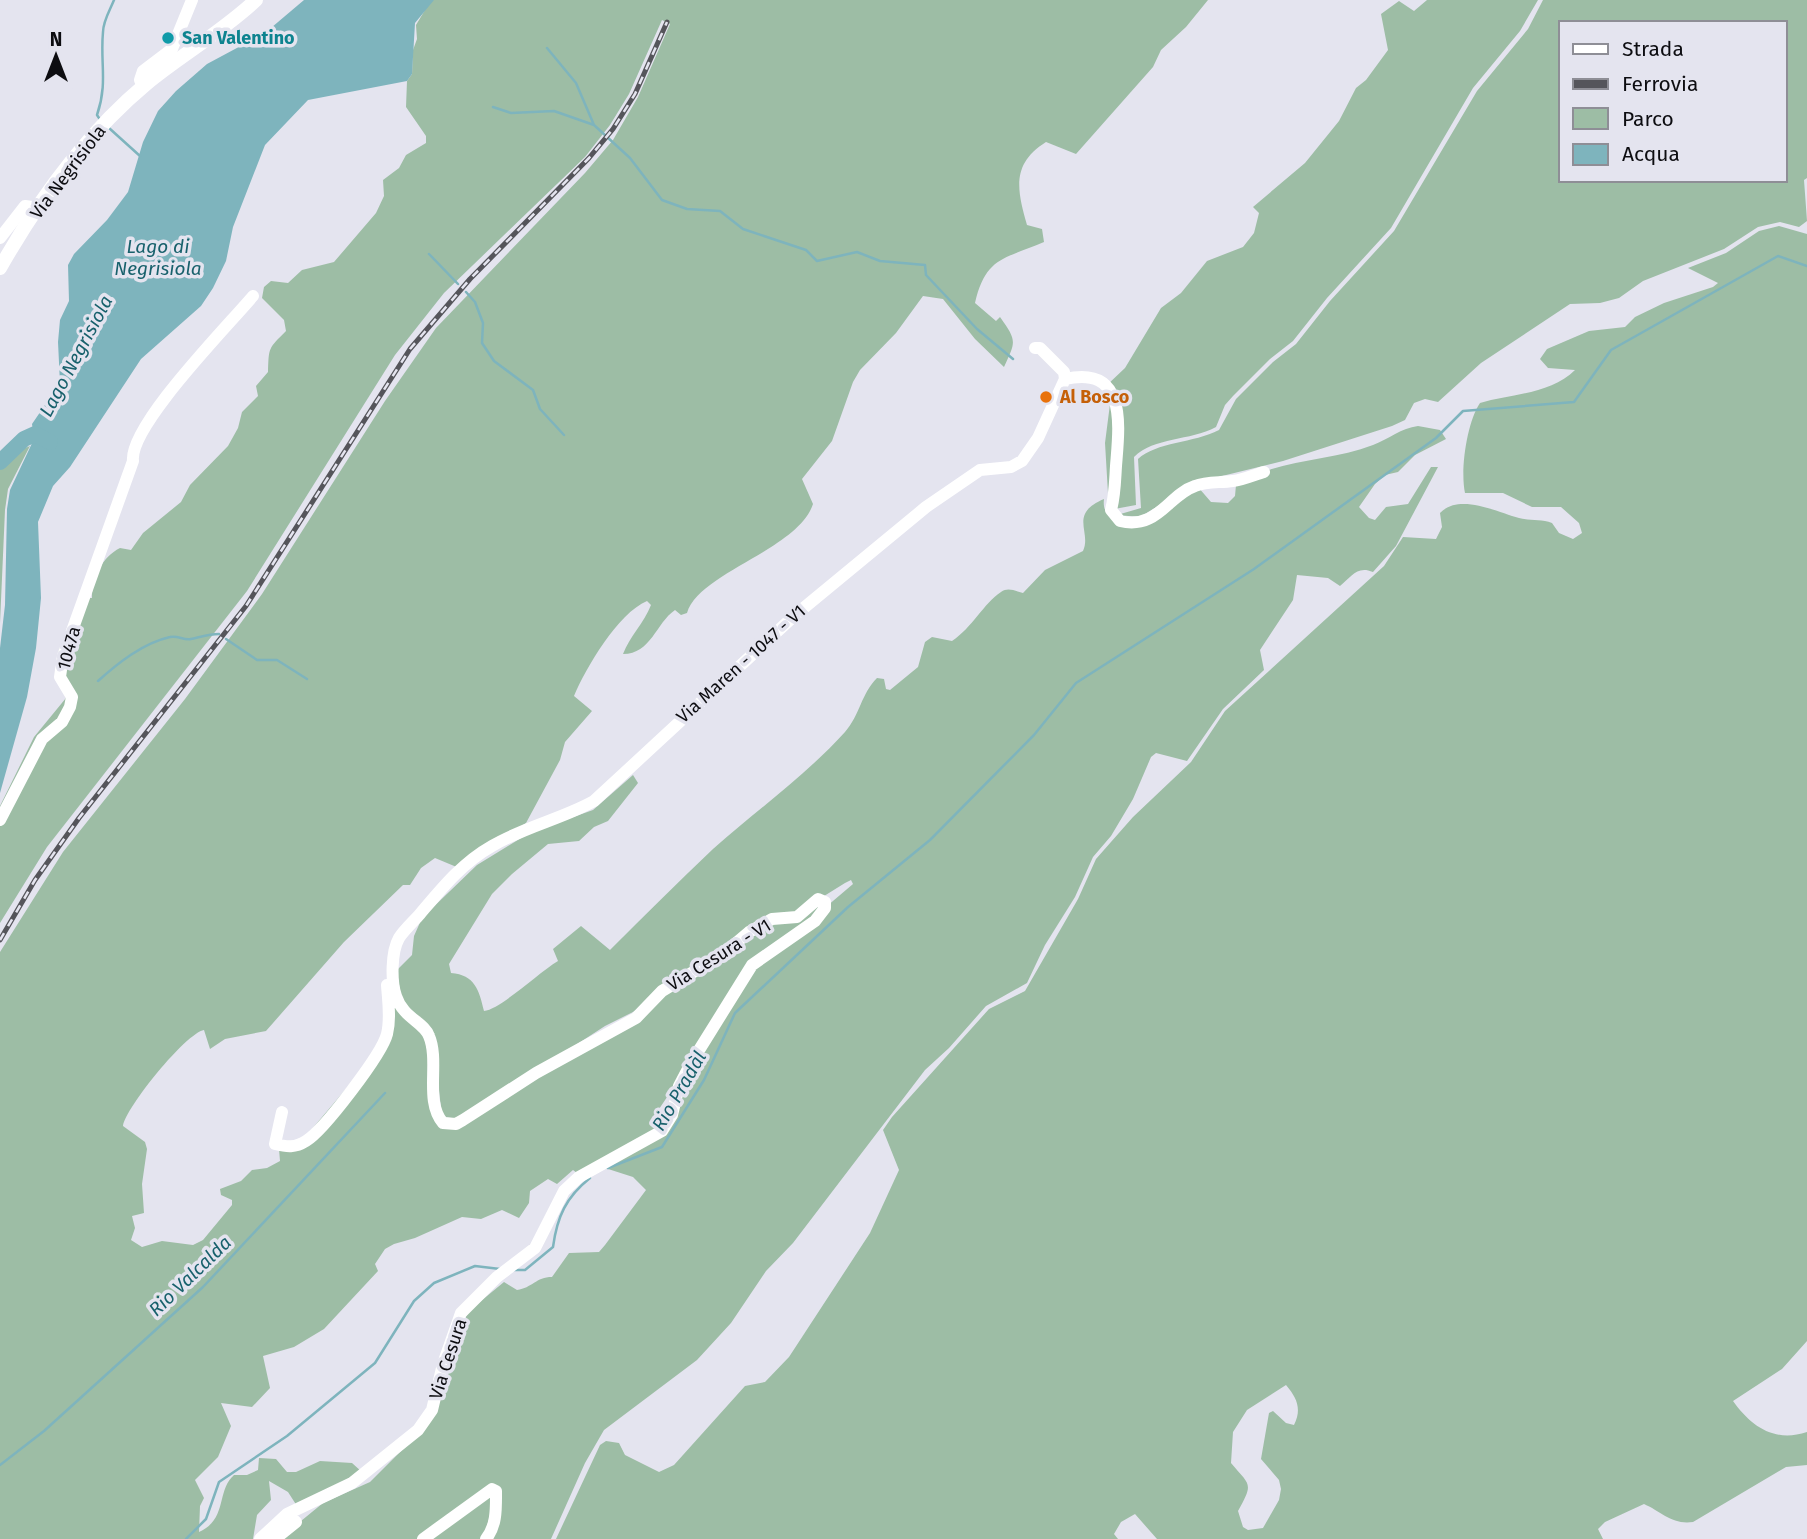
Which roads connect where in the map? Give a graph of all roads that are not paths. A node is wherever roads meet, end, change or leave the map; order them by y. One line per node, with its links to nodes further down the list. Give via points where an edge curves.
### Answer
1 (192, 0): 3 (street, via 172,49 143,71)
2 (256, 0): 3 (main road, Via Negrisiola)
3 (143, 86): 4 (main road, Via Negrisiola, via 103,123)
4 (39, 208): 5 (street, via 25,206); 6 (main road, Via Negrisiola)
5 (0, 238)
6 (0, 268)
7 (253, 296): 11 (street, 1047a, via 150,416 132,450 133,461 63,656 60,677 72,696 70,707 62,722 42,739)
8 (1035, 348): 9 (street, via 1064,372)
9 (1065, 379): 10 (street, via 1093,379 1106,386 1115,401 1118,441 1111,510 1116,519 1141,522 1195,486); 12 (street, Via Maren - 1047 - V1, via 1022,461 1011,467 980,470 926,507 794,616 594,801 539,822 462,866 398,939)
10 (1264, 472)
11 (0, 820)
12 (394, 972): 13 (street, via 387,975 389,1025 385,1041 330,1118 305,1142 289,1147 275,1143); 14 (street, Via Cesura - V1, via 400,1006 430,1038 436,1112 443,1123 456,1124 636,1018 662,991 766,921 797,917 818,899 825,902 815,921 752,965 691,1063 662,1131 579,1177 564,1191 535,1248)
13 (282, 1112)
14 (510, 1268): 15 (street, Via Cesura, via 461,1313 432,1410 418,1430 352,1483)
15 (287, 1514): 16 (street, Via Cesura); 17 (street, via 296,1522)
16 (260, 1539)
17 (275, 1539)
18 (423, 1539): 19 (street, via 492,1489 496,1491 496,1509)
19 (486, 1539)

